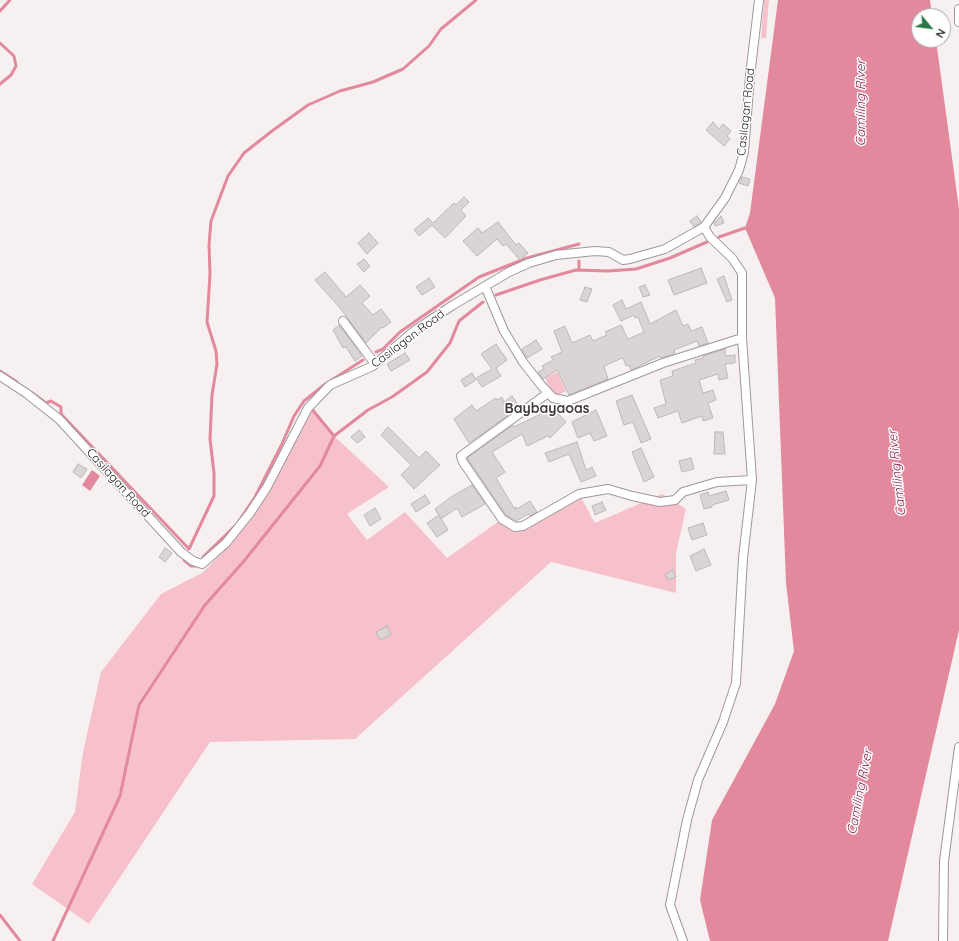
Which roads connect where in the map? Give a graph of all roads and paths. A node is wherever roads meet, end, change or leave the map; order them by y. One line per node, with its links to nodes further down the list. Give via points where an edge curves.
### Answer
1 (759, 0): 4 (street, Casilagan Road, via 744,152 739,170 725,198)
2 (959, 9): 3 (street)
3 (959, 22)
4 (704, 227): 5 (street, Casilagan Road, via 665,249 630,259 623,260 609,252 556,255 529,263); 7 (street, via 742,273)
5 (485, 286): 8 (street, Casilagan Road, via 414,331); 10 (street, via 504,331 523,362)
6 (344, 321): 8 (street)
7 (742, 338): 10 (street, via 663,362 568,401 553,398); 11 (street)
8 (375, 364): 9 (street, Casilagan Road, via 330,385 316,398 300,420 260,500 226,543 202,564 181,552 59,420)
9 (0, 376)
10 (548, 393): 11 (street, via 461,456 502,519 515,527 523,526 579,494 608,489 660,502 675,500 683,492 717,482)
11 (752, 480): 13 (street, via 743,558 736,683 723,722 698,780 670,905)
12 (959, 747): 14 (street, via 944,861)
13 (683, 941)
14 (943, 941)

